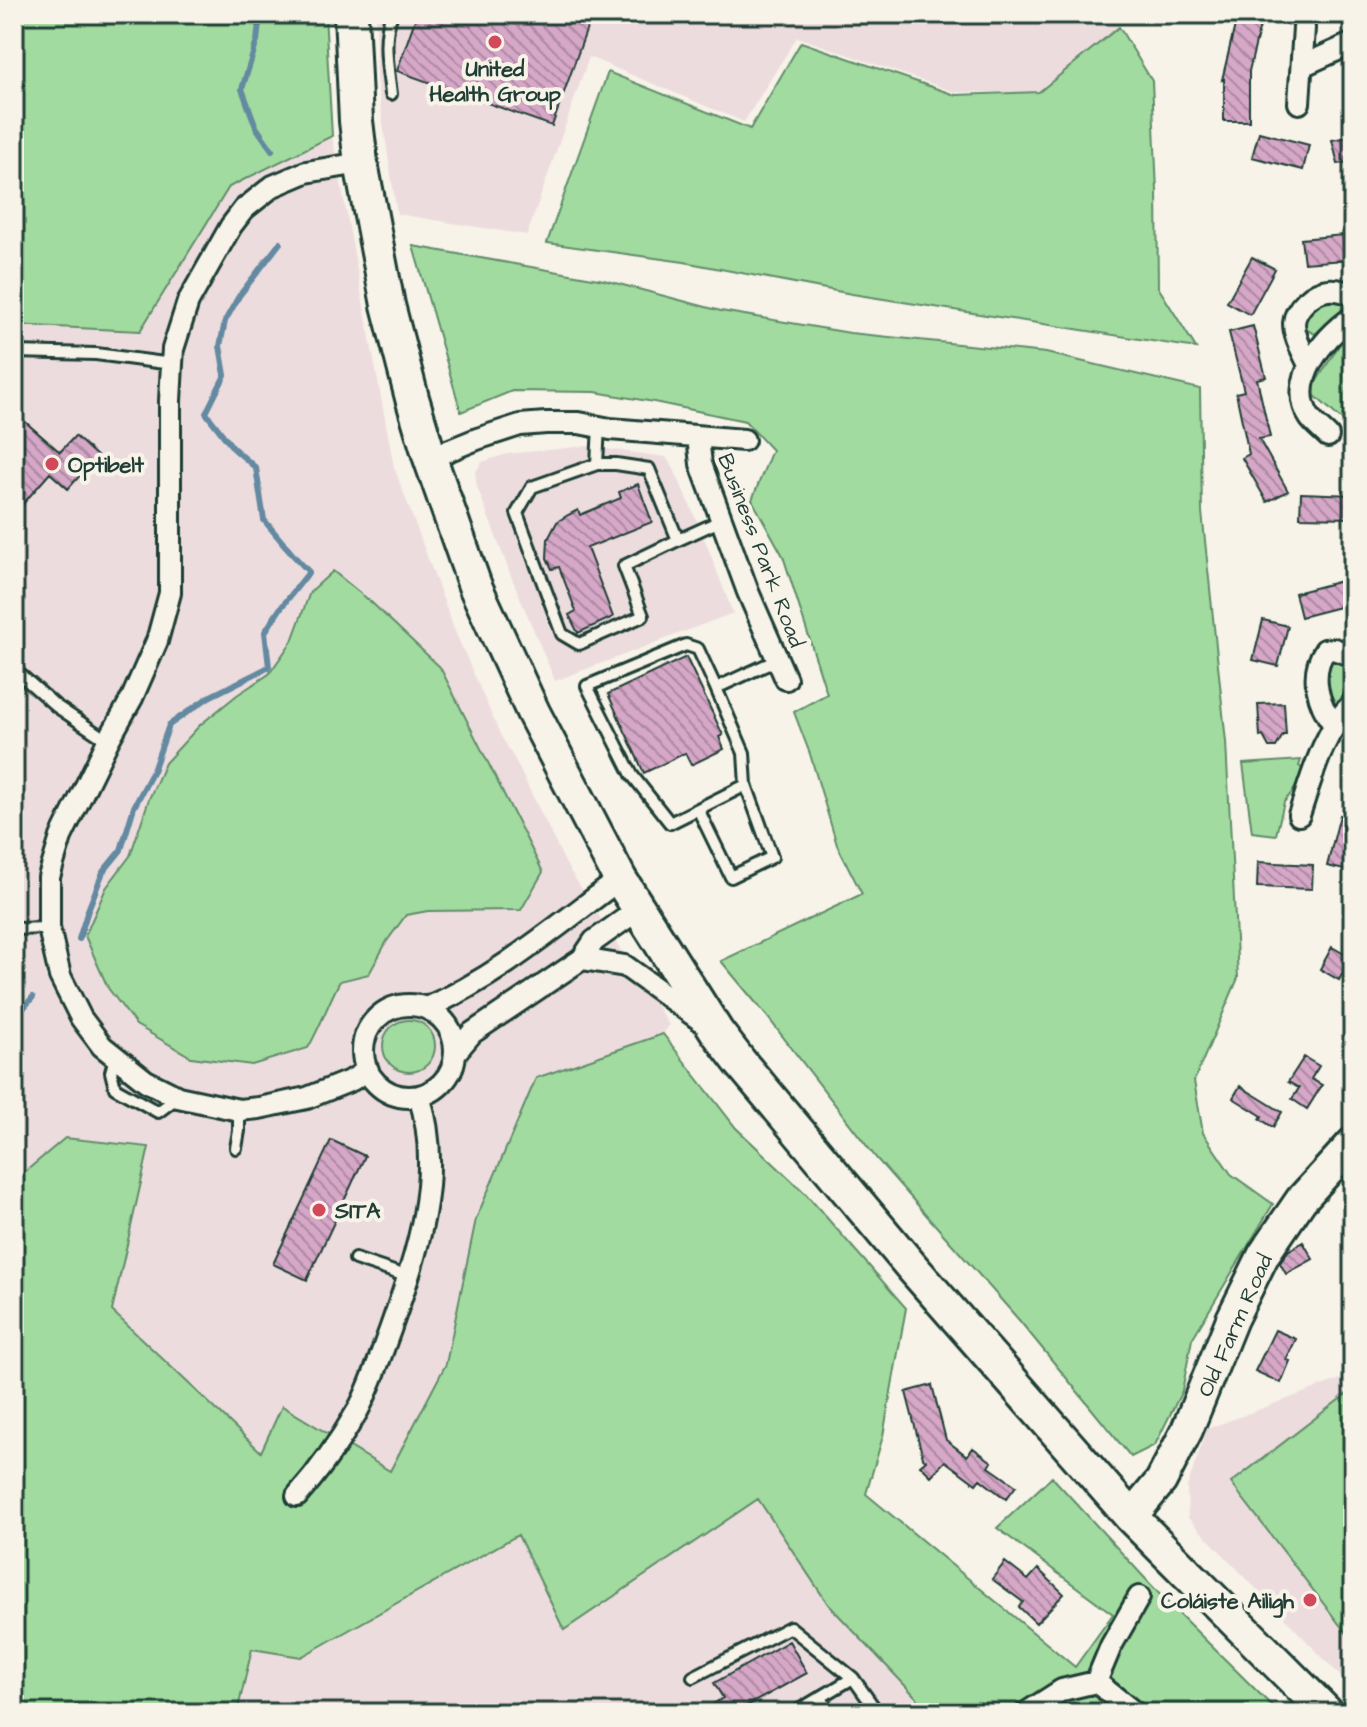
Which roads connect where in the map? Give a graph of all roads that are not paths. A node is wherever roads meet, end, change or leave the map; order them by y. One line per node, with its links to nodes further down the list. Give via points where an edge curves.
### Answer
1 (351, 14): 8 (main road)
2 (392, 14): 6 (lane, via 387,41)
3 (1304, 28): 5 (street)
4 (1353, 43): 5 (street)
5 (1302, 66): 7 (street)
6 (391, 94)
7 (1299, 103)
8 (361, 163): 12 (street, via 306,172 273,186 244,209 188,302); 18 (main road, via 388,305)
9 (1353, 295): 13 (street, via 1328,289 1297,312 1297,339)
10 (1353, 317): 13 (street)
11 (14, 352): 12 (lane, via 96,354)
12 (172, 364): 28 (street, via 170,593 157,641)
13 (1309, 365): 15 (street, via 1301,395 1310,418)
14 (599, 426): 16 (street); 18 (street, via 520,425); 19 (lane)
15 (1328, 436)
16 (698, 437): 17 (street); 20 (street, Business Park Road, via 701,464)
17 (744, 440)
18 (430, 458): 32 (main road, via 475,586)
19 (597, 464): 21 (lane, via 649,469); 21 (lane, via 532,487 517,513 562,634 579,644 643,616 624,566)
20 (722, 520): 21 (lane); 24 (street, Business Park Road)
21 (678, 540)
22 (1353, 656): 27 (street, via 1334,649 1325,650 1320,658 1316,685 1323,711)
23 (14, 669): 28 (lane)
24 (782, 670): 25 (lane)
25 (716, 688): 29 (lane, via 744,753); 30 (lane, via 698,649 686,645 587,686 632,775 670,823)
26 (1353, 703): 27 (street)
27 (1334, 725): 31 (street)
28 (108, 741): 34 (street, via 61,837 49,877)
29 (746, 785): 30 (lane); 30 (lane, via 772,857 731,877)
30 (698, 809)
31 (1299, 815)
32 (620, 879): 33 (main road); 37 (street, via 519,955 459,994)
33 (639, 909): 36 (street, via 594,941); 38 (main road)
34 (49, 928): 35 (lane); 42 (street, via 60,976 102,1046 146,1081 178,1097)
35 (14, 929)
36 (582, 959): 38 (street, via 625,966); 39 (street, via 472,1033)
37 (426, 1008): 39 (street, via 448,1025); 40 (street, via 397,1006 373,1023 364,1041)
38 (717, 1032): 48 (main road, via 911,1266)
39 (456, 1052): 41 (street, via 445,1080)
40 (368, 1070): 41 (street, via 389,1092); 42 (street, via 307,1098)
41 (419, 1096): 46 (street, via 429,1186)
42 (239, 1110): 44 (lane)
43 (1353, 1143): 48 (street, Old Farm Road, via 1301,1200 1264,1254 1187,1430 1161,1481)
44 (236, 1148)
45 (355, 1259): 46 (lane)
46 (409, 1277): 47 (street, via 359,1408 320,1471)
47 (297, 1496)
48 (1131, 1517): 59 (main road)
49 (1139, 1597): 52 (street)
50 (693, 1677): 51 (lane, via 790,1627)
51 (853, 1678): 53 (lane); 56 (lane)
52 (1096, 1682): 57 (street, via 1062,1690); 58 (street)
53 (821, 1697): 54 (lane); 55 (lane)
54 (794, 1713)
55 (829, 1713)
56 (878, 1713)
57 (1026, 1713)
58 (1135, 1713)
59 (1327, 1713)

